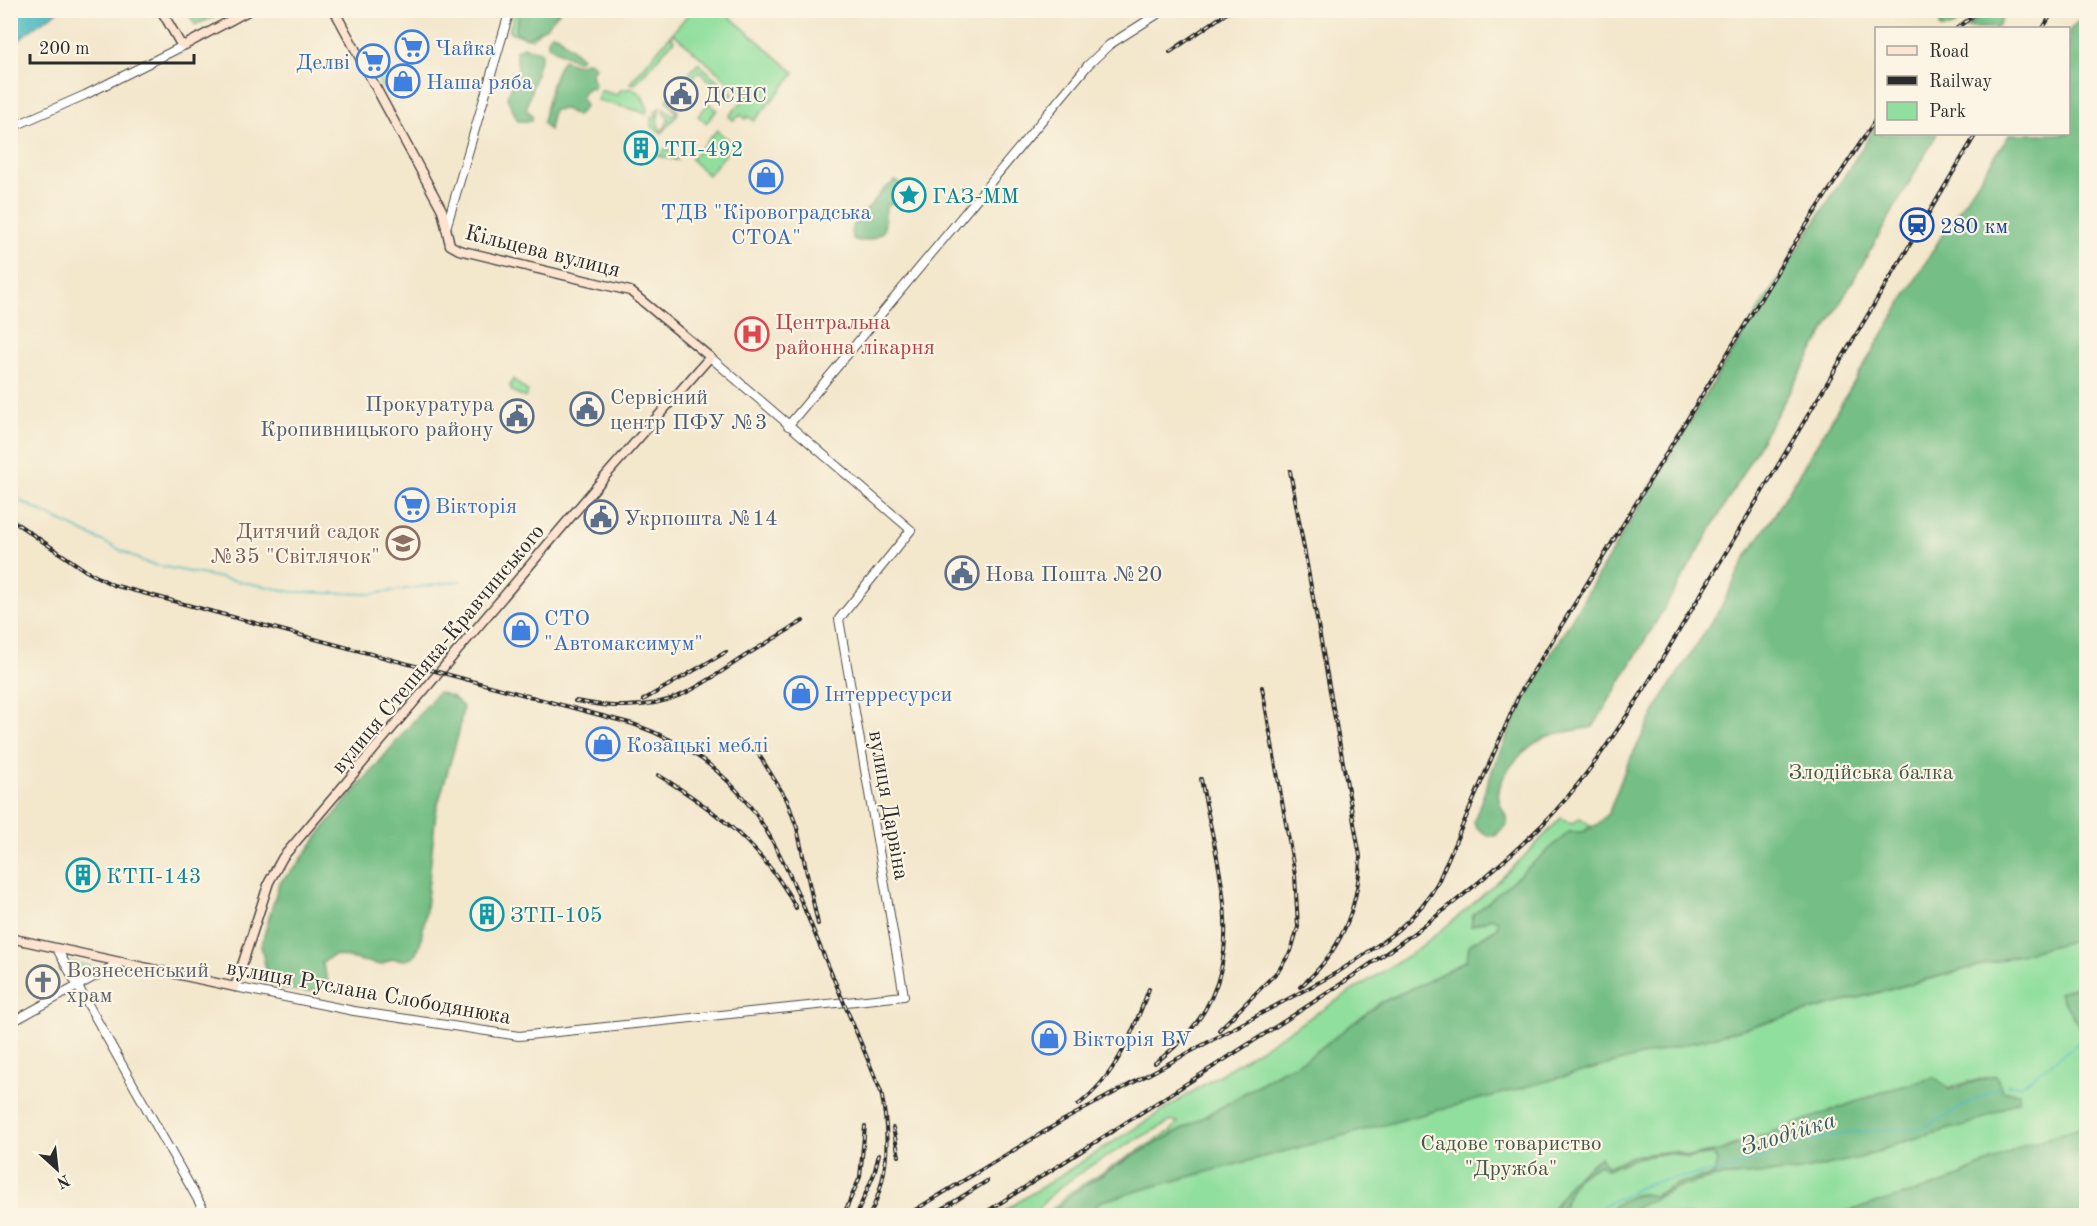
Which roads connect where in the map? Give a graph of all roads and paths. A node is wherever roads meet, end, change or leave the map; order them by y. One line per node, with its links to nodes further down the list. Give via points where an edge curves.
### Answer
1 (161, 10): 6 (main road)
2 (250, 10): 6 (main road)
3 (334, 10): 8 (main road, Кільцева вулиця, via 442,210)
4 (510, 10): 8 (street)
5 (1164, 10): 10 (street, via 1109,45 1088,65)
6 (185, 45): 7 (street)
7 (10, 128)
8 (446, 228): 9 (main road, Кільцева вулиця, via 447,240 456,249 630,291)
9 (710, 357): 10 (street, Кільцева вулиця); 16 (main road, вулиця Степняка-Кравчинського, via 283,858 268,882)
10 (788, 426): 11 (street, Кільцева вулиця, via 911,530)
11 (838, 619): 17 (street, вулиця Дарвіна)
12 (10, 938): 13 (main road, вулиця Руслана Слободянюка)
13 (57, 949): 14 (main road, вулиця Руслана Слободянюка); 15 (street)
14 (121, 962): 15 (street); 16 (main road, вулиця Руслана Слободянюка)
15 (77, 986): 18 (street); 19 (street)
16 (235, 987): 17 (street, вулиця Руслана Слободянюка, via 354,1011 519,1036)
17 (904, 996)
18 (10, 1023)
19 (207, 1215)

